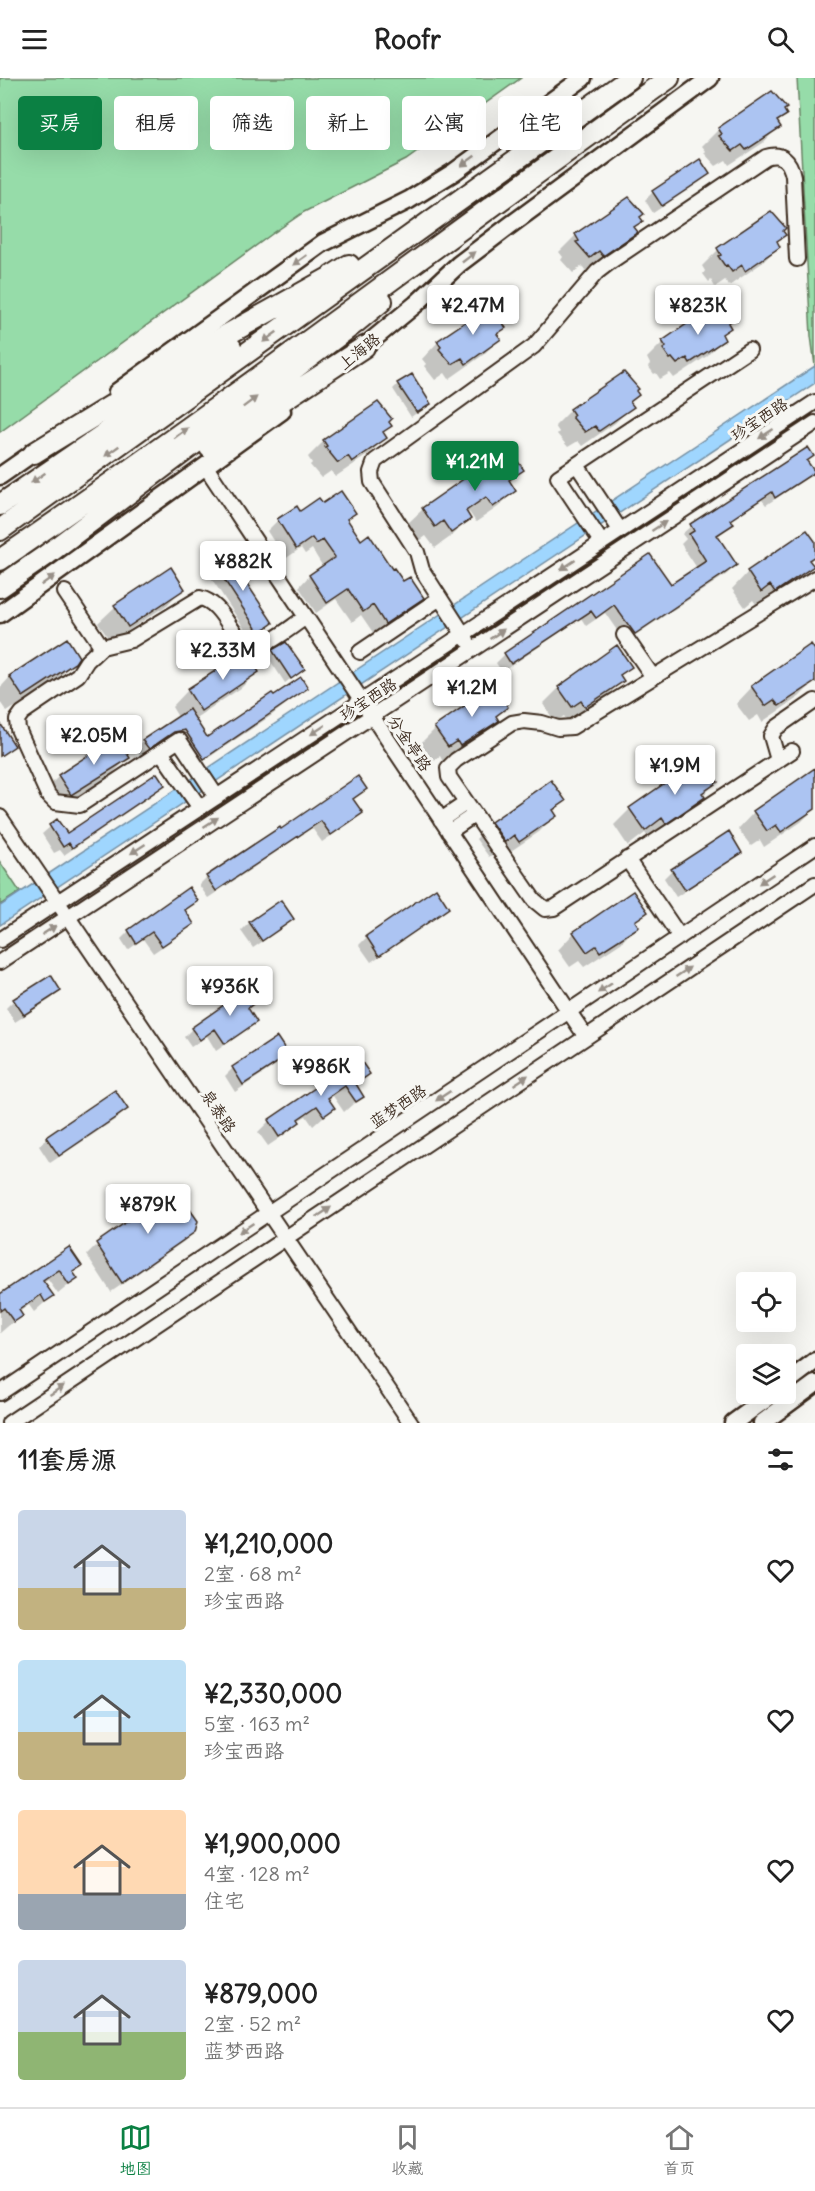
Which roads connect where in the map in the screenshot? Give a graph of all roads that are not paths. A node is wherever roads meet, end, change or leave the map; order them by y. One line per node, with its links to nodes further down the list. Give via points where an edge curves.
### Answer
1 (583, 78): 13 (main road, one-way to 13, via 454,172 409,200 323,243)
2 (630, 78): 5 (highway)
3 (669, 78): 6 (highway)
4 (710, 78): 9 (main road, 上海路, one-way to 4, via 459,264)
5 (452, 206): 8 (highway, via 415,221); 18 (highway, one-way to 18)
6 (473, 219): 21 (highway, one-way to 6, via 354,324); 22 (highway, one-way to 6, via 198,421)
7 (798, 260): 26 (street, via 791,166 776,154 610,262 534,346 375,461 372,482 417,552 422,570)
8 (329, 278): 13 (highway); 17 (highway, one-way to 17)
9 (364, 347): 15 (main road, 上海路); 21 (highway)
10 (749, 350): 14 (street)
11 (815, 402): 19 (street, 珍宝西路, one-way to 19)
12 (815, 423): 32 (street, 珍宝西路, one-way to 12)
13 (34, 453): 16 (main road)
14 (577, 465): 19 (street); 20 (street, via 558,477)
15 (206, 467): 27 (main road, 上海路, one-way to 15); 28 (street, 分金亭路)
16 (0, 476)
17 (0, 505)
18 (0, 530)
19 (620, 530): 20 (street, 珍宝西路)
20 (602, 543): 29 (street, 珍宝西路, one-way to 29)
21 (45, 556): 24 (highway)
22 (0, 560)
23 (815, 578): 34 (street)
24 (0, 587)
25 (65, 592): 31 (street)
26 (440, 598): 29 (street); 33 (street)
27 (0, 614)
28 (306, 617): 31 (street, via 256,648 240,640 215,604 200,598 131,640); 35 (street, 分金亭路)
29 (463, 634): 32 (street); 35 (street, 珍宝西路)
30 (624, 635): 34 (street)
31 (102, 647): 39 (street, via 78,675 17,720 48,795 55,802 80,805)
32 (473, 649): 37 (street, 珍宝西路)
33 (360, 652)
34 (653, 677): 43 (street, via 572,727 512,723 456,760 448,768 449,777)
35 (362, 701): 37 (street, 分金亭路); 41 (street, 珍宝西路, one-way to 41)
36 (815, 701): 40 (street, via 776,728 771,736)
37 (372, 716): 45 (street, 分金亭路); 50 (street, 珍宝西路, one-way to 37)
38 (792, 751): 40 (street)
39 (161, 752): 41 (street, via 179,740); 42 (street)
40 (778, 760): 47 (street)
41 (217, 796): 42 (street, 珍宝西路)
42 (200, 808): 49 (street, 珍宝西路, one-way to 49)
43 (470, 809): 45 (street); 47 (street, via 534,900 545,909 554,908)
44 (0, 817): 49 (street, 泉泰路)
45 (445, 826): 54 (street, 分金亭路)
46 (815, 846): 51 (street, 蓝梦西路, one-way to 51)
47 (627, 859): 51 (street)
48 (815, 884): 55 (street, one-way to 48)
49 (57, 902): 50 (street, 泉泰路); 52 (street, 珍宝西路)
50 (68, 917): 53 (street, 珍宝西路, one-way to 50); 56 (street, 泉泰路)
51 (680, 937): 54 (street, 蓝梦西路, one-way to 54)
52 (0, 940)
53 (0, 962)
54 (569, 1011): 55 (street, 分金亭路); 56 (street, 蓝梦西路, one-way to 56)
55 (586, 1037): 57 (street, one-way to 55)
56 (269, 1213): 57 (street, 泉泰路); 61 (street, 蓝梦西路, one-way to 61)
57 (286, 1238): 63 (street, one-way to 57); 64 (street, 泉泰路)
58 (815, 1361): 59 (main road)
59 (796, 1375)
60 (815, 1384): 66 (main road)
61 (0, 1394)
62 (759, 1404): 65 (main road)
63 (9, 1423)
64 (411, 1423)
65 (732, 1423)
66 (762, 1423)

